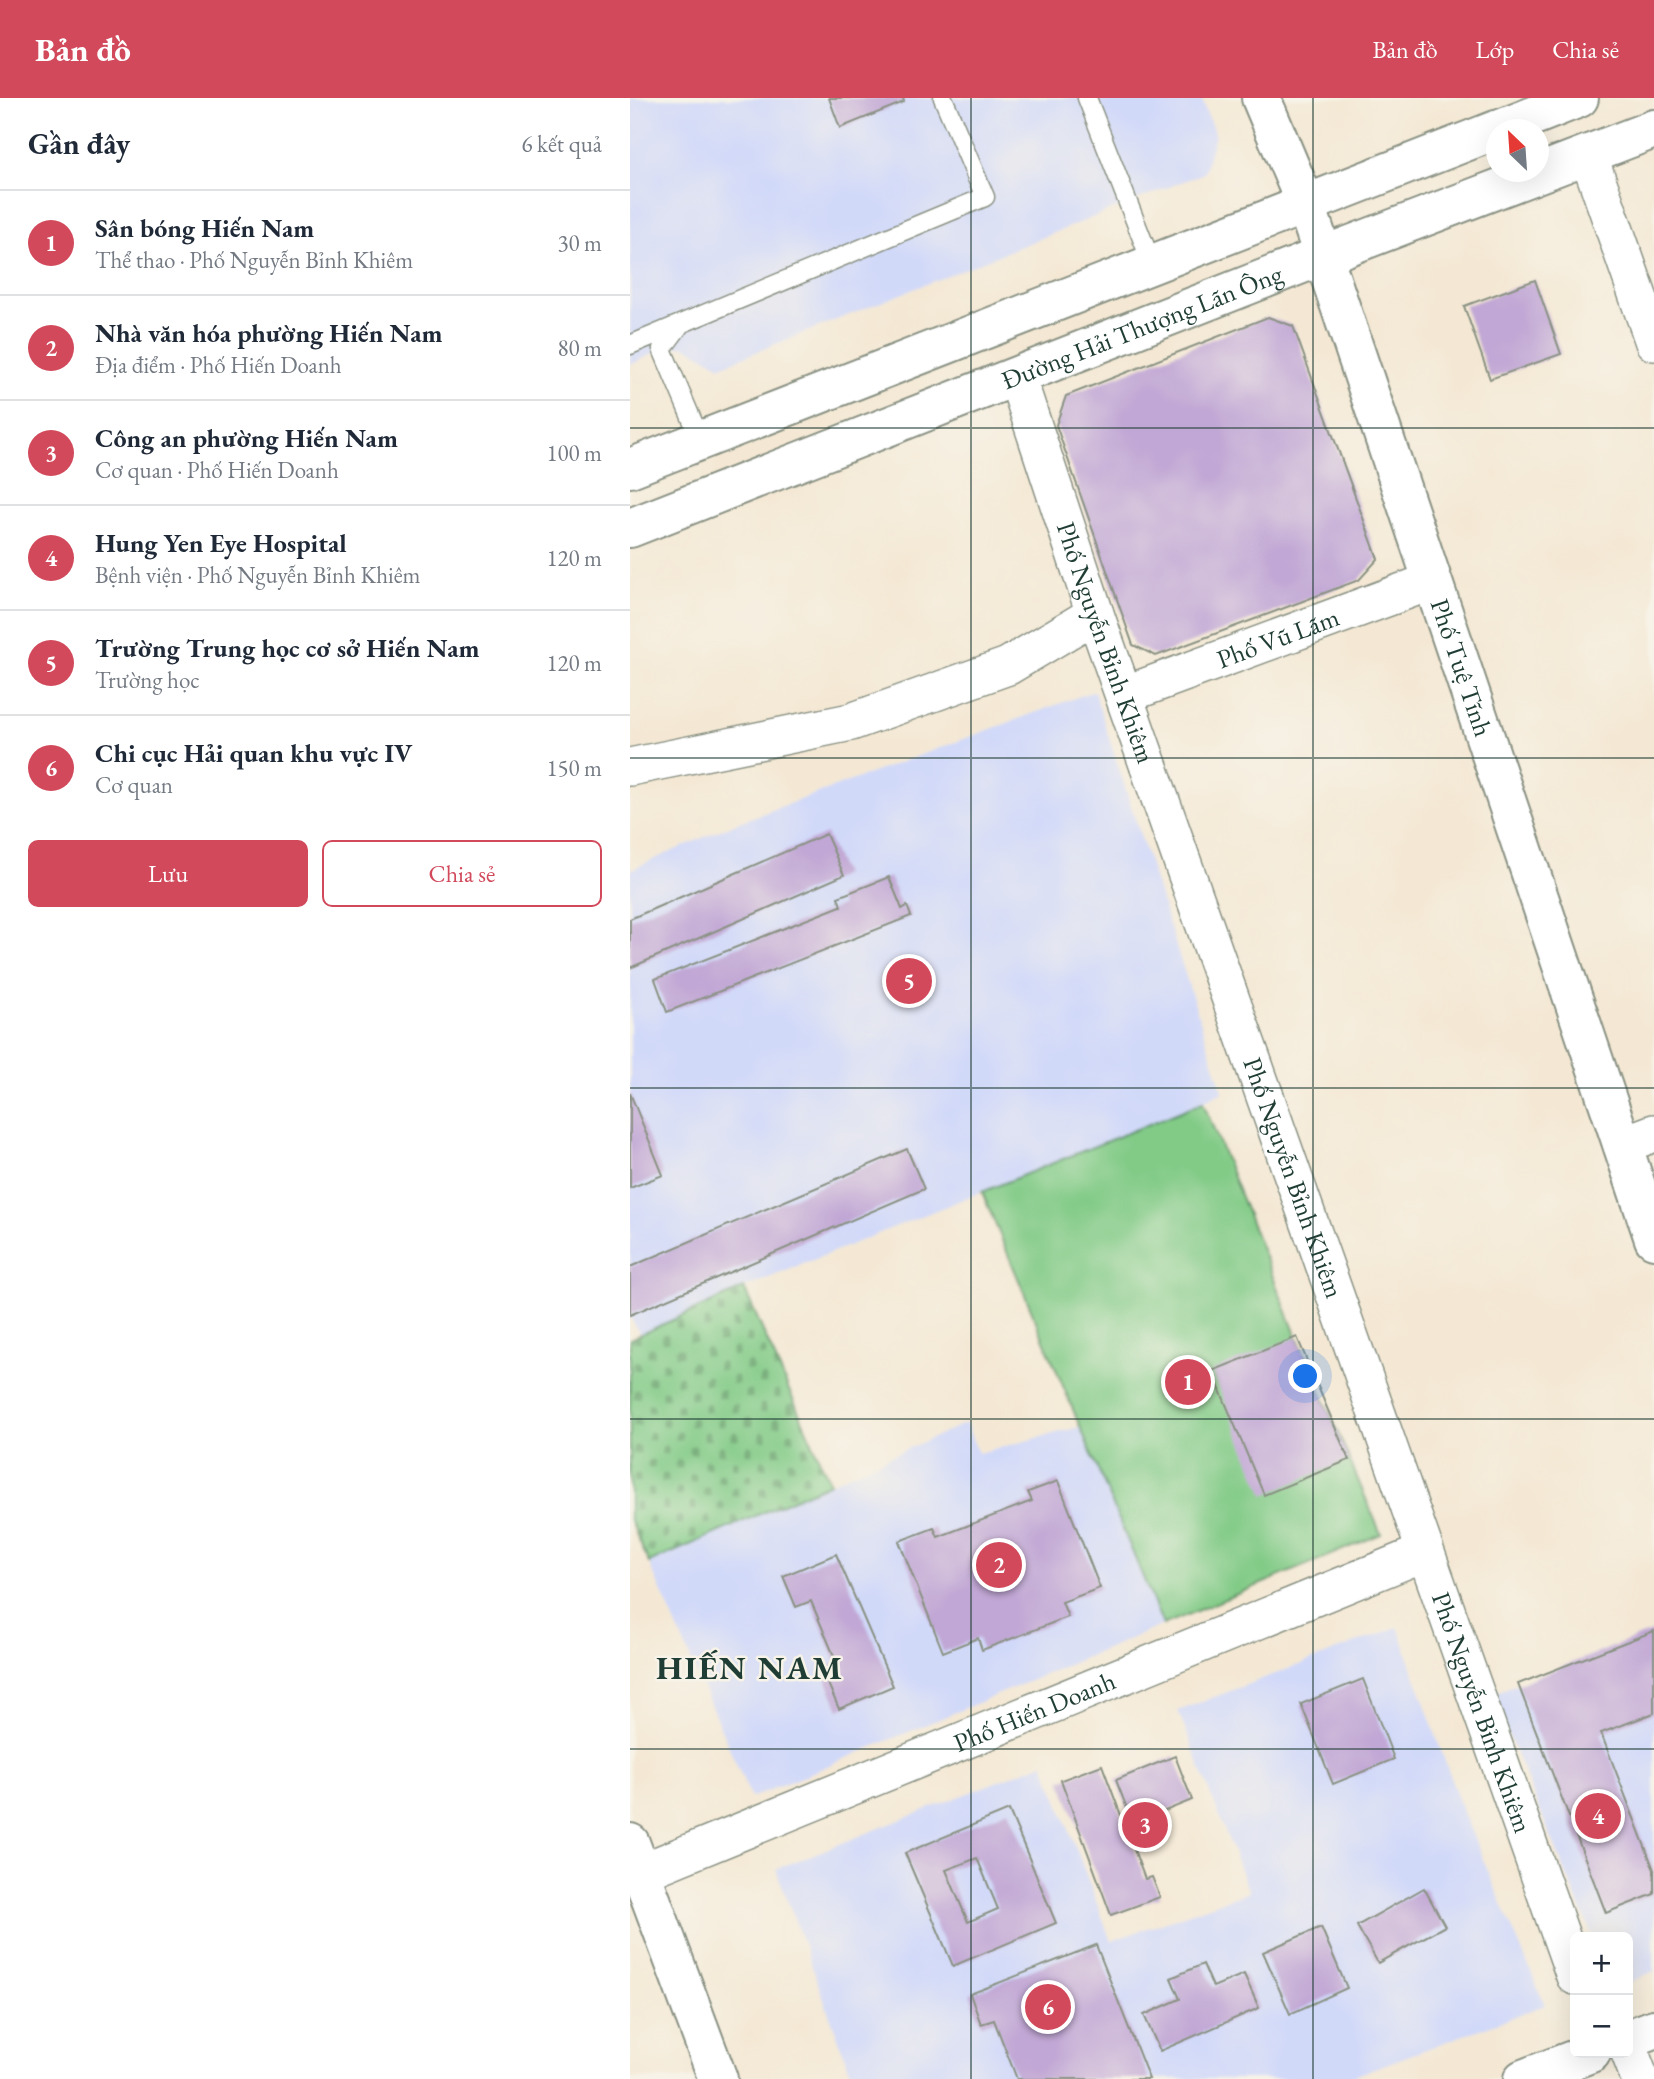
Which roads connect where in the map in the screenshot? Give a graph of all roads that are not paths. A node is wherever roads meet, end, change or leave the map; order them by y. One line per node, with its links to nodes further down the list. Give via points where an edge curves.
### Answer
1 (943, 98): 12 (lane, via 985,197)
2 (1087, 98): 11 (lane)
3 (1261, 98): 9 (main road, Phố Tuệ Tĩnh)
4 (1579, 98): 5 (main road, Đường Hải Thượng Lãn Ông)
5 (1525, 119)
6 (1654, 129): 8 (main road, Đường Hải Thượng Lãn Ông)
7 (1486, 134): 9 (main road, Đường Hải Thượng Lãn Ông)
8 (1588, 154): 10 (main road, Đường Hải Thượng Lãn Ông); 13 (street)
9 (1306, 205): 10 (main road, Phố Tuệ Tĩnh); 11 (main road, Đường Hải Thượng Lãn Ông)
10 (1322, 256): 15 (main road, Đường Hải Thượng Lãn Ông); 20 (main road, Phố Tuệ Tĩnh)
11 (1152, 264): 16 (main road, Đường Hải Thượng Lãn Ông)
12 (680, 324): 14 (lane); 16 (lane, via 662,349)
13 (1654, 342)
14 (630, 345)
15 (1017, 377): 18 (main road, Đường Hải Thượng Lãn Ông); 21 (street, Phố Nguyễn Bỉnh Khiêm)
16 (701, 441): 17 (main road, Đường Hải Thượng Lãn Ông); 18 (main road)
17 (630, 468)
18 (723, 492): 19 (main road, Đường Hải Thượng Lãn Ông)
19 (630, 528)
20 (1432, 581): 22 (street, Phố Vũ Lãm); 24 (main road, Phố Tuệ Tĩnh)
21 (1095, 614): 22 (street, Phố Nguyễn Bỉnh Khiêm); 23 (street, via 1008,666 850,722)
22 (1124, 695): 26 (street, Phố Nguyễn Bỉnh Khiêm)
23 (630, 766)
24 (1638, 1139): 25 (main road, Phố Tuệ Tĩnh)
25 (1654, 1239)
26 (1425, 1552): 27 (street, Phố Hiến Doanh); 28 (street, Phố Nguyễn Bỉnh Khiêm)
27 (636, 1858): 33 (main road)
28 (1570, 1962)
29 (1654, 2029): 30 (main road)
30 (1633, 2037)
31 (1578, 2058): 34 (main road)
32 (1632, 2058): 35 (street)
33 (718, 2079)
34 (1523, 2079)
35 (1640, 2079)

